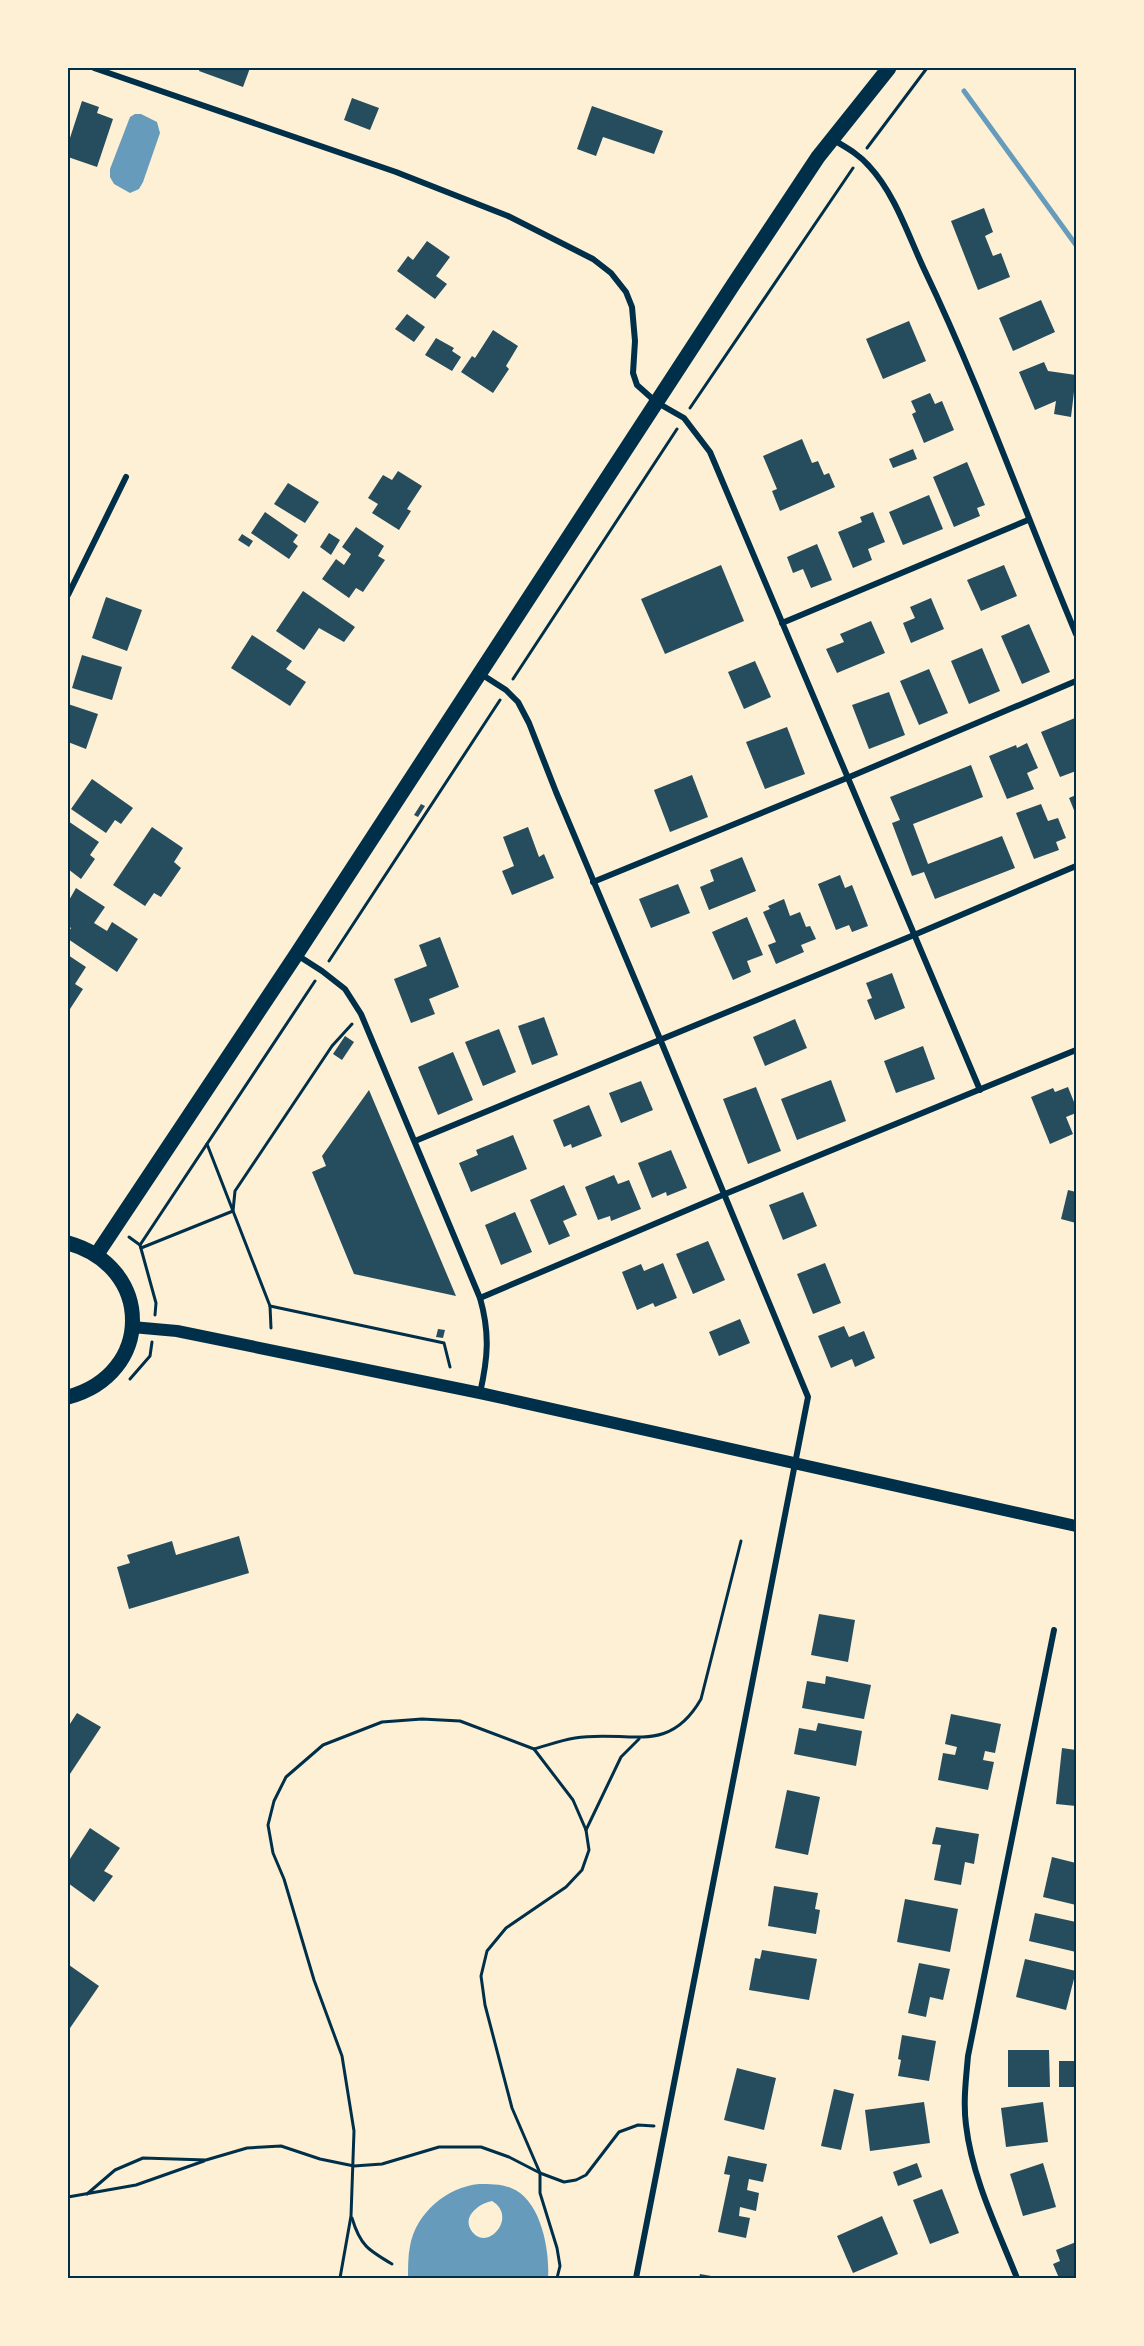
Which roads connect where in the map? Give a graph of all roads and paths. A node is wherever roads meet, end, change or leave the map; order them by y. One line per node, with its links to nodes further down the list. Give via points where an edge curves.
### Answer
1 (94, 68): 4 (street, via 396,172 508,216 593,259 626,292 635,324 633,373 637,385)
2 (889, 68): 3 (main road)
3 (832, 139): 4 (main road); 6 (street, via 865,162 888,193 957,337)
4 (656, 402): 8 (street, via 684,418 710,452); 10 (main road)
5 (126, 477): 7 (street)
6 (1028, 520): 8 (street); 9 (street)
7 (68, 595)
8 (782, 623): 12 (street)
9 (1077, 634)
10 (480, 674): 14 (street, via 518,702); 16 (main road)
11 (1077, 681): 12 (street)
12 (847, 778): 14 (street); 15 (street)
13 (1077, 866): 15 (street)
14 (593, 882): 18 (street)
15 (914, 935): 18 (street); 20 (street)
16 (296, 955): 17 (street, via 345,989); 27 (main road)
17 (362, 1014): 21 (street); 24 (path, via 332,1046 235,1191)
18 (660, 1039): 21 (street); 23 (street)
19 (1077, 1050): 20 (street)
20 (980, 1090): 23 (street)
21 (415, 1141): 28 (street)
22 (207, 1144): 24 (path)
23 (725, 1194): 28 (street); 35 (street, via 807,1397)
24 (233, 1211): 26 (path); 29 (path)
25 (68, 1243): 27 (main road)
26 (141, 1248)
27 (97, 1254): 30 (main road, via 125,1286)
28 (480, 1298): 33 (street, via 487,1324 488,1352)
29 (270, 1306): 31 (path); 32 (path, via 444,1342)
30 (132, 1327): 33 (main road, via 177,1330); 34 (main road, via 119,1364 87,1391)
31 (270, 1328)
32 (450, 1367)
33 (480, 1393): 35 (main road)
34 (68, 1397)
35 (795, 1462): 36 (main road); 42 (street)
36 (1077, 1526)
37 (741, 1541): 39 (path, via 701,1699 681,1726)
38 (1054, 1630): 53 (street, via 968,2056 964,2097 966,2126 978,2176)
39 (640, 1738): 40 (path, via 576,1738); 41 (path, via 621,1757)
40 (534, 1749): 41 (path, via 573,1800); 44 (path, via 460,1721 382,1722 323,1745 286,1777 273,1801 268,1825 273,1853 342,2056 354,2132)
41 (586, 1830): 45 (path, via 589,1850 582,1870 566,1887 506,1928 487,1951 481,1976 512,2108)
42 (666, 2127): 45 (path, via 638,2125 619,2132 586,2175 576,2180 564,2182); 52 (street)
43 (206, 2160): 44 (path, via 247,2148 281,2146); 46 (path, via 136,2185); 46 (path, via 143,2157 115,2170)
44 (354, 2166): 45 (path, via 382,2164 439,2146 481,2147); 48 (path)
45 (540, 2173): 51 (path, via 540,2193 560,2266)
46 (87, 2194): 47 (path)
47 (68, 2197)
48 (351, 2216): 49 (path, via 357,2236 368,2250); 50 (path)
49 (392, 2264)
50 (340, 2278)
51 (557, 2278)
52 (636, 2278)
53 (1017, 2278)

